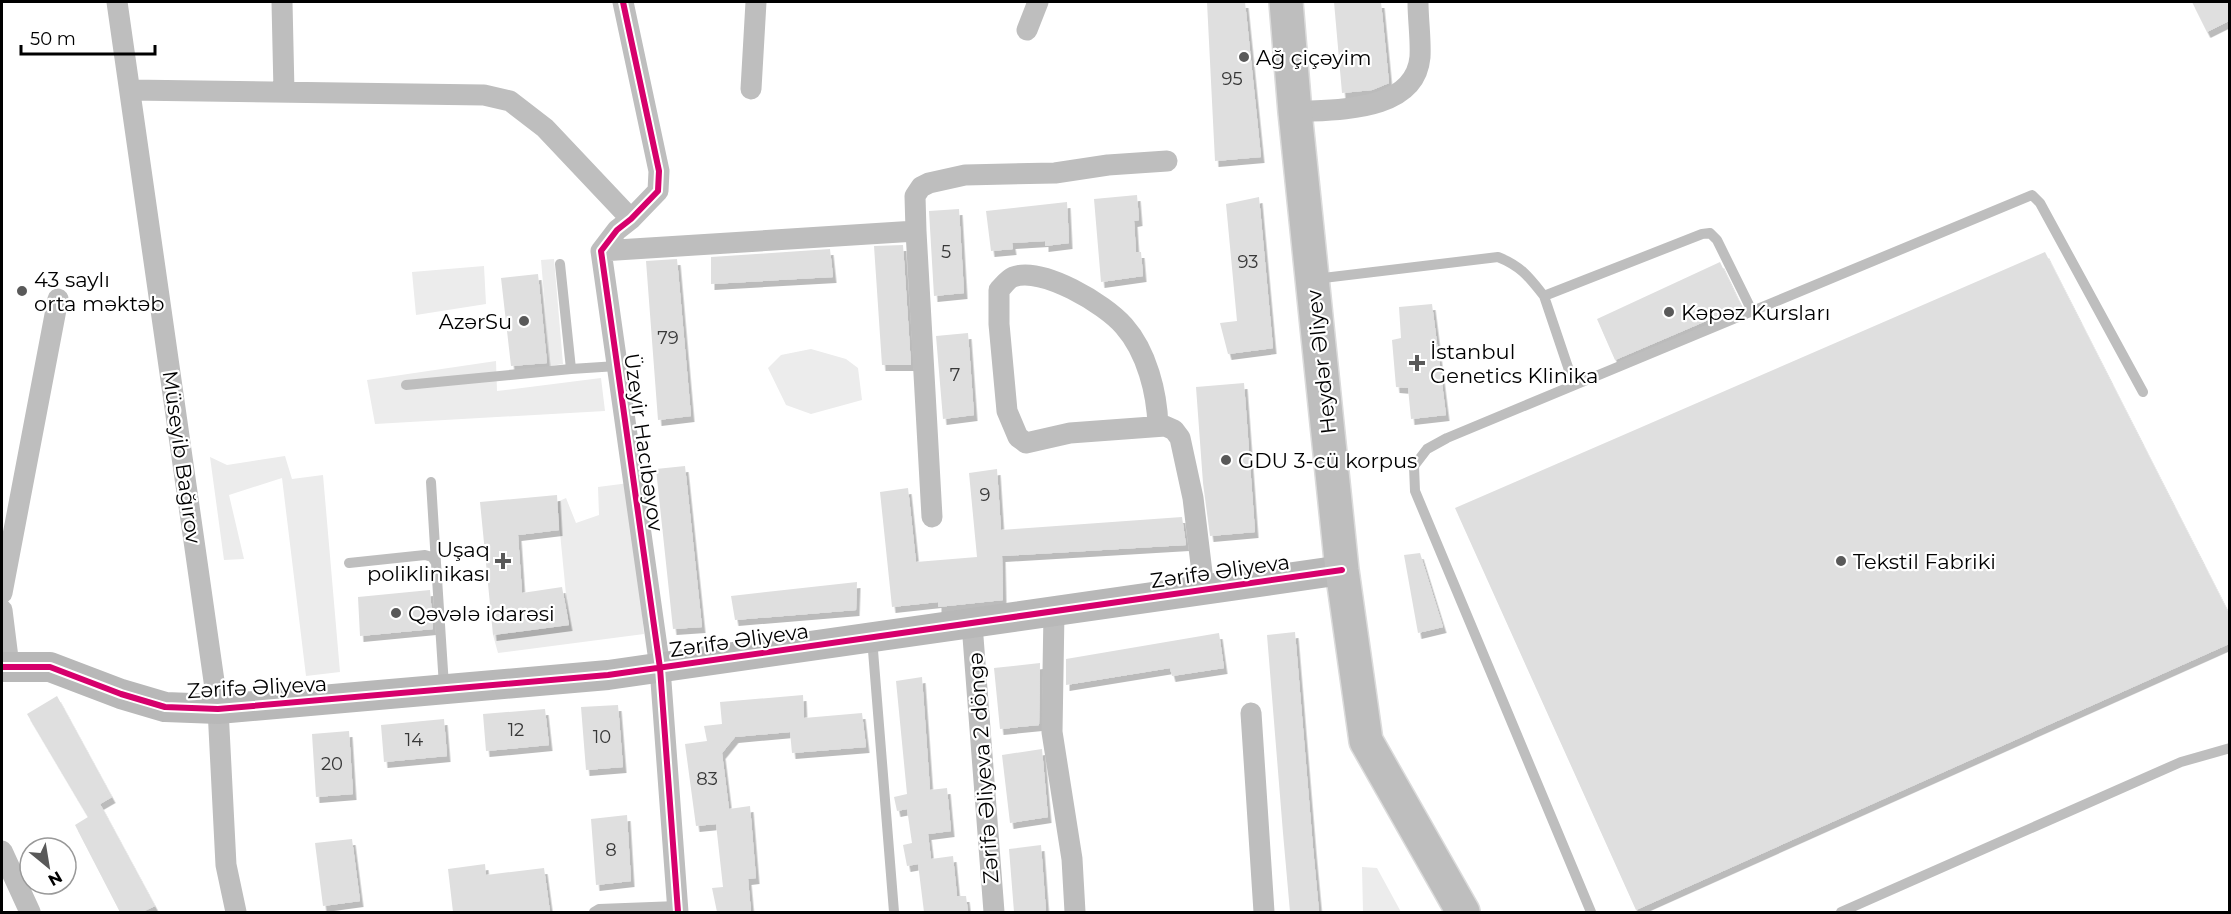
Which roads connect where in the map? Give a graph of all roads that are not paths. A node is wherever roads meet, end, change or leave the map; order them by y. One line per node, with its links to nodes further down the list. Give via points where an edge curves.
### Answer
1 (117, 2): 10 (street, Müseyib Bağırov)
2 (282, 2): 11 (street)
3 (623, 2): 14 (street, via 659,171 658,191)
4 (756, 2): 9 (street)
5 (1038, 2): 8 (street)
6 (1286, 2): 12 (main road, Heydər Əliyev)
7 (1418, 2): 12 (street, via 1420,60 1411,81 1396,96 1364,107)
8 (1027, 30)
9 (751, 89)
10 (130, 90): 11 (street); 42 (street, Müseyib Bağırov)
11 (284, 92): 14 (street, via 484,95 510,101 545,128)
12 (1295, 112): 18 (main road, Heydər Əliyev)
13 (1167, 161): 15 (street, via 1055,173 965,175 929,183 915,196)
14 (631, 219): 16 (street)
15 (916, 231): 16 (street); 29 (street)
16 (601, 252): 22 (street, Üzeyir Hacıbəyov)
17 (560, 264): 23 (lane)
18 (1312, 280): 19 (lane, via 1498,257 1526,273); 32 (main road, Heydər Əliyev)
19 (1544, 296): 21 (lane, via 1710,233); 24 (lane)
20 (58, 299): 34 (street)
21 (1752, 311): 24 (lane); 26 (lane, via 2032,195 2040,203)
22 (617, 366): 23 (lane); 40 (street, Üzeyir Hacıbəyov)
23 (571, 369): 25 (lane)
24 (1574, 385): 55 (lane, via 1447,438 1427,449 1414,466 1415,491)
25 (406, 386)
26 (2143, 392)
27 (1158, 426): 27 (street, via 1070,433 1026,442 1018,437 1006,411 999,290 1011,278 1051,280 1080,293 1124,326 1149,374 1158,403); 33 (street, via 1174,430 1180,438 1193,498)
28 (431, 482): 31 (lane)
29 (932, 518)
30 (349, 563): 31 (lane, via 425,555)
31 (436, 563): 41 (lane)
32 (1342, 570): 33 (street, Zərifə Əliyeva); 54 (main road, Heydər Əliyev, via 1366,741)
33 (1204, 589): 36 (street, Zərifə Əliyeva)
34 (2, 593)
35 (2, 610): 39 (street)
36 (1054, 612): 37 (street, Zərifə Əliyeva); 52 (street, via 1052,732 1072,859)
37 (972, 624): 38 (street, Zərifə Əliyeva); 51 (street, Zərifə Əliyeva 2 döngə)
38 (872, 638): 40 (street, Zərifə Əliyeva); 50 (lane)
39 (5, 666): 42 (street, Zərifə Əliyeva, via 50,666 165,707)
40 (660, 668): 41 (street, Zərifə Əliyeva); 46 (street, Üzeyir Hacıbəyov)
41 (444, 690): 42 (street, Zərifə Əliyeva)
42 (218, 709): 48 (street, Müseyib Bağırov, via 226,865)
43 (1251, 713): 53 (street)
44 (2229, 748): 56 (lane, via 2181,762)
45 (2, 851): 47 (street)
46 (678, 909): 49 (lane)
47 (30, 912)
48 (236, 912)
49 (594, 912)
50 (894, 912)
51 (994, 912)
52 (1075, 912)
53 (1264, 912)
54 (1463, 912)
55 (1591, 912)
56 (1841, 912)

